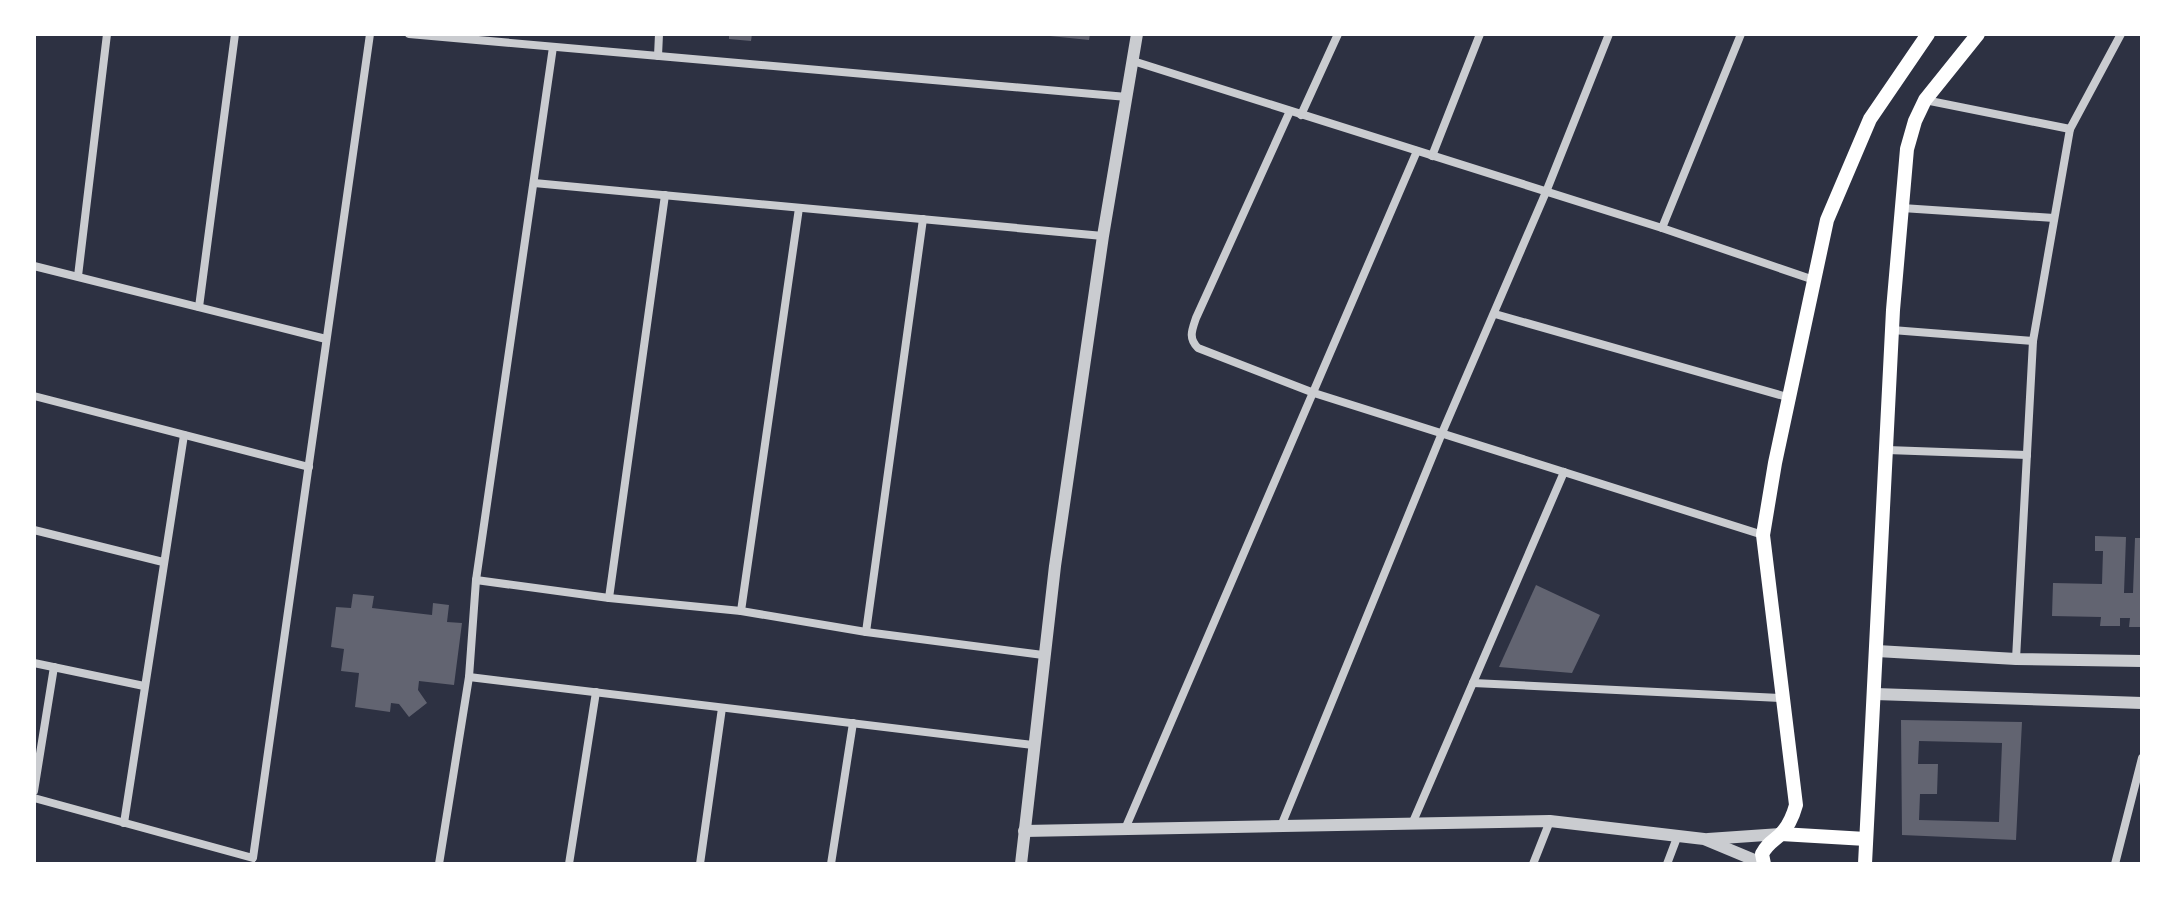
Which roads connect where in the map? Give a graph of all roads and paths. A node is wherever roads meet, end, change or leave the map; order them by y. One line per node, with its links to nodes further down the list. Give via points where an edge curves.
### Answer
1 (107, 34): 34 (street)
2 (235, 34): 36 (street)
3 (370, 34): 39 (street)
4 (409, 34): 14 (street)
5 (659, 34): 15 (street)
6 (1137, 34): 16 (street)
7 (1338, 34): 20 (street)
8 (1480, 34): 23 (street)
9 (1609, 34): 25 (street)
10 (1741, 34): 31 (street)
11 (1928, 34): 35 (main road, via 1870,119 1827,220)
12 (1978, 34): 18 (main road)
13 (2121, 34): 21 (street)
14 (553, 47): 15 (street); 24 (street)
15 (658, 56): 17 (street)
16 (1133, 61): 17 (street); 19 (street)
17 (1127, 97): 32 (street)
18 (1925, 100): 21 (street); 28 (main road, via 1907,149)
19 (1290, 111): 20 (street); 41 (street, via 1191,334 1198,348)
20 (1301, 115): 22 (street)
21 (2070, 129): 29 (street)
22 (1417, 151): 23 (street); 41 (street)
23 (1432, 156): 25 (street)
24 (534, 183): 26 (street); 53 (street)
25 (1546, 192): 31 (street); 37 (street)
26 (665, 195): 27 (street); 54 (street)
27 (799, 208): 30 (street); 55 (street)
28 (1902, 208): 29 (street); 38 (main road)
29 (2054, 218): 40 (street)
30 (923, 219): 32 (street); 56 (street)
31 (1662, 228): 35 (street)
32 (1103, 236): 58 (street)
33 (34, 266): 34 (street)
34 (78, 276): 36 (street)
35 (1814, 280): 43 (main road)
36 (199, 307): 39 (street)
37 (1495, 314): 43 (street); 44 (street)
38 (1892, 330): 40 (street); 46 (main road)
39 (326, 339): 48 (street)
40 (2033, 341): 47 (street)
41 (1314, 393): 44 (street); 80 (street)
42 (34, 396): 45 (street)
43 (1787, 397): 51 (main road)
44 (1442, 433): 49 (street); 79 (street)
45 (184, 435): 48 (street); 52 (street)
46 (1887, 450): 47 (street); 57 (main road)
47 (2027, 455): 59 (street)
48 (309, 467): 77 (street, via 253,858)
49 (1564, 472): 51 (street); 64 (street)
50 (34, 530): 52 (street)
51 (1763, 535): 68 (main road)
52 (163, 562): 65 (street)
53 (476, 580): 54 (street); 63 (street)
54 (609, 598): 55 (street)
55 (741, 611): 56 (street)
56 (866, 632): 58 (street)
57 (1877, 651): 59 (street); 67 (main road)
58 (1043, 655): 72 (street)
59 (2016, 659): 60 (street)
60 (2142, 661)
61 (34, 663): 62 (street)
62 (54, 667): 65 (street); 74 (street)
63 (469, 677): 66 (street); 87 (street)
64 (1473, 683): 68 (street); 78 (street)
65 (144, 686): 77 (street)
66 (596, 692): 70 (street); 88 (street)
67 (1875, 694): 69 (street); 85 (main road)
68 (1782, 698): 82 (main road, via 1796,805)
69 (2142, 703)
70 (722, 708): 71 (street); 89 (street)
71 (853, 723): 72 (street); 90 (street)
72 (1033, 745): 81 (street)
73 (2142, 758): 95 (street)
74 (34, 791)
75 (34, 798): 77 (street)
76 (1550, 821): 78 (street); 83 (street); 92 (street)
77 (124, 823)
78 (1412, 824): 79 (street)
79 (1281, 826): 80 (street)
80 (1125, 829): 81 (street)
81 (1024, 831): 91 (street)
82 (1781, 834): 84 (street); 85 (main road); 94 (main road, via 1766,844)
83 (1678, 835): 84 (street); 93 (street)
84 (1704, 839): 94 (street)
85 (1866, 839): 86 (main road)
86 (1861, 861)
87 (439, 864)
88 (569, 864)
89 (700, 864)
90 (831, 864)
91 (1021, 864)
92 (1533, 864)
93 (1667, 864)
94 (1764, 864)
95 (2115, 864)

